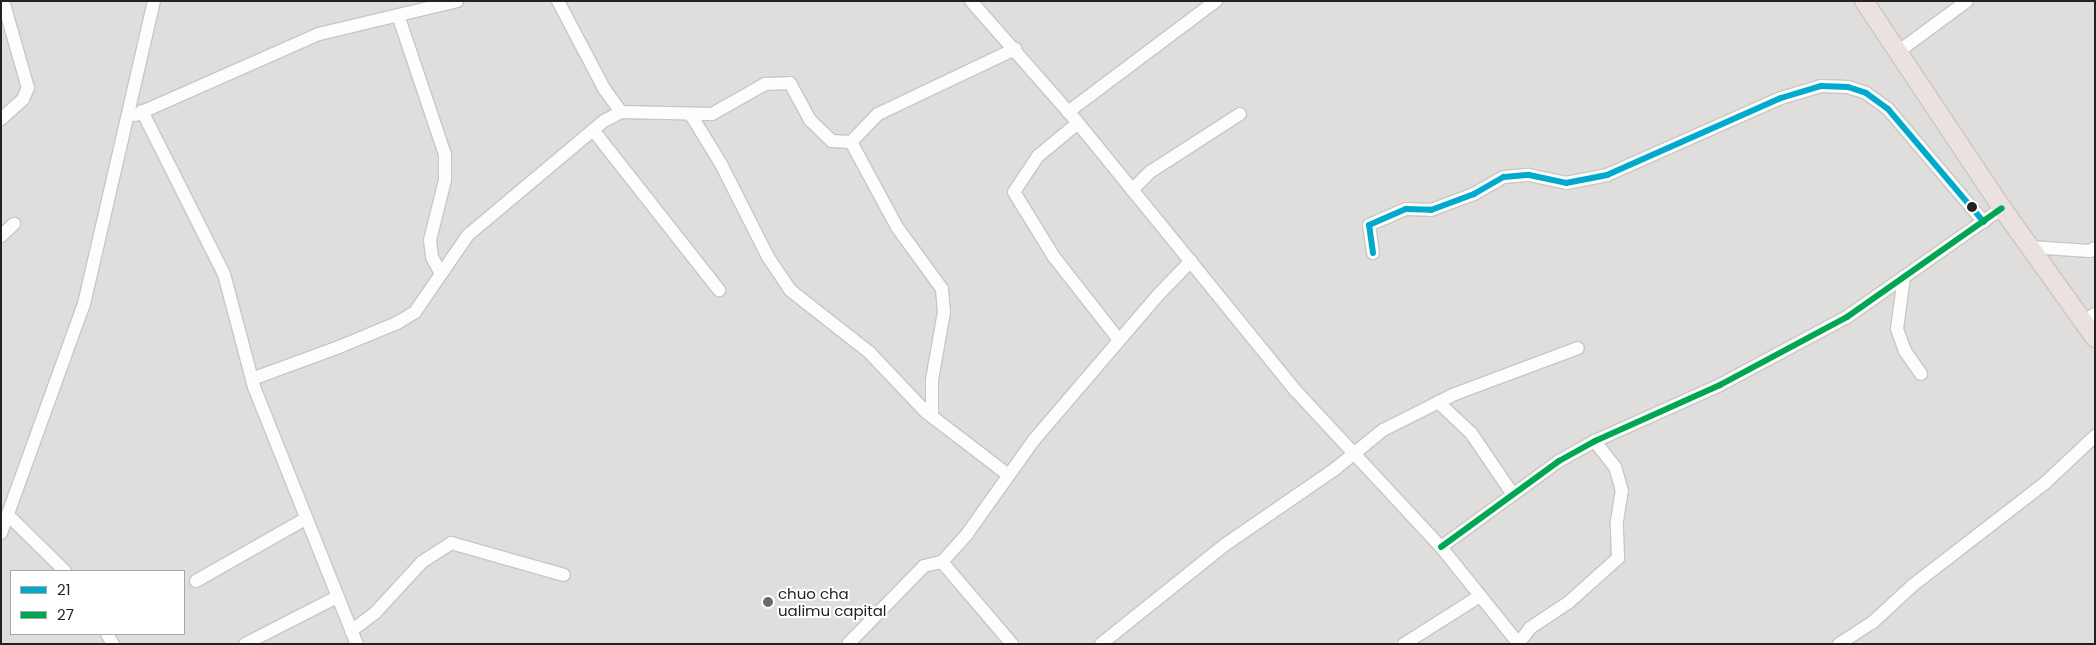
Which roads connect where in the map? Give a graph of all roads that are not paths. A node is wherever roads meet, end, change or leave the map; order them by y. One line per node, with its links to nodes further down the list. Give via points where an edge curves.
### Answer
1 (3, 1): 17 (street, via 28,88 23,99)
2 (154, 1): 18 (street)
3 (457, 1): 9 (street)
4 (558, 1): 13 (street, via 605,90)
5 (971, 1): 10 (street)
6 (1216, 1): 14 (street)
7 (1864, 1): 11 (highway)
8 (1968, 1): 11 (street)
9 (398, 15): 12 (street, via 318,34); 31 (street, via 445,155 445,180 429,248)
10 (1015, 49): 14 (street); 21 (street, via 878,114)
11 (1899, 51): 23 (highway)
12 (142, 111): 18 (street); 39 (street, via 224,274)
13 (621, 112): 15 (street); 20 (street)
14 (1068, 112): 19 (street)
15 (691, 114): 21 (street, via 712,114 765,84 790,83 810,120 832,141); 41 (street, via 785,284 876,358)
16 (1240, 114): 22 (street, via 1150,172)
17 (1, 119)
18 (127, 120): 47 (street, via 84,304)
19 (1078, 123): 22 (street); 36 (street, via 1038,156 1014,192 1054,257)
20 (593, 130): 31 (street, via 475,229); 33 (street)
21 (851, 142): 41 (street, via 897,227 942,289 944,312 932,380)
22 (1132, 190): 30 (street)
23 (2002, 208): 24 (street); 27 (highway)
24 (1984, 222): 29 (street, via 1883,104 1848,86 1821,86 1781,98 1607,175 1566,183 1529,175 1504,177 1474,194 1431,210 1406,209 1369,225); 32 (street)
25 (14, 224): 26 (street)
26 (1, 236)
27 (2030, 247): 28 (street, via 2090,251); 34 (highway)
28 (2095, 248)
29 (1373, 253)
30 (1191, 261): 36 (street); 44 (street, via 1296,390)
31 (440, 272): 39 (street, via 421,305 406,318)
32 (1904, 277): 38 (street, via 1897,329 1899,339); 43 (street, via 1802,343)
33 (719, 290)
34 (2088, 318): 35 (highway)
35 (2095, 338)
36 (1119, 340): 45 (street)
37 (1578, 348): 40 (street)
38 (1921, 374)
39 (252, 379): 48 (street)
40 (1438, 402): 44 (street, via 1383,430); 46 (street, via 1471,433)
41 (932, 416): 45 (street)
42 (2095, 436): 65 (street, via 2044,483 1913,585 1873,622)
43 (1595, 441): 46 (street); 58 (street, via 1615,467 1622,491 1617,521 1618,558 1569,602 1530,628)
44 (1354, 454): 50 (street); 63 (street, via 1226,544)
45 (1007, 474): 51 (street, via 967,534)
46 (1512, 492): 50 (street)
47 (9, 516): 49 (street); 52 (street)
48 (305, 518): 54 (street); 56 (street)
49 (1, 533)
50 (1441, 547): 55 (street)
51 (942, 562): 61 (street, via 924,566); 62 (street)
52 (63, 570)
53 (564, 575): 57 (street, via 451,543 422,562 375,613)
54 (196, 581)
55 (1480, 596): 58 (street); 64 (street)
56 (338, 597): 57 (street); 59 (street)
57 (352, 630): 60 (street)
58 (1518, 643)
59 (245, 644)
60 (357, 644)
61 (848, 644)
62 (1012, 644)
63 (1101, 644)
64 (1404, 644)
65 (1839, 644)

